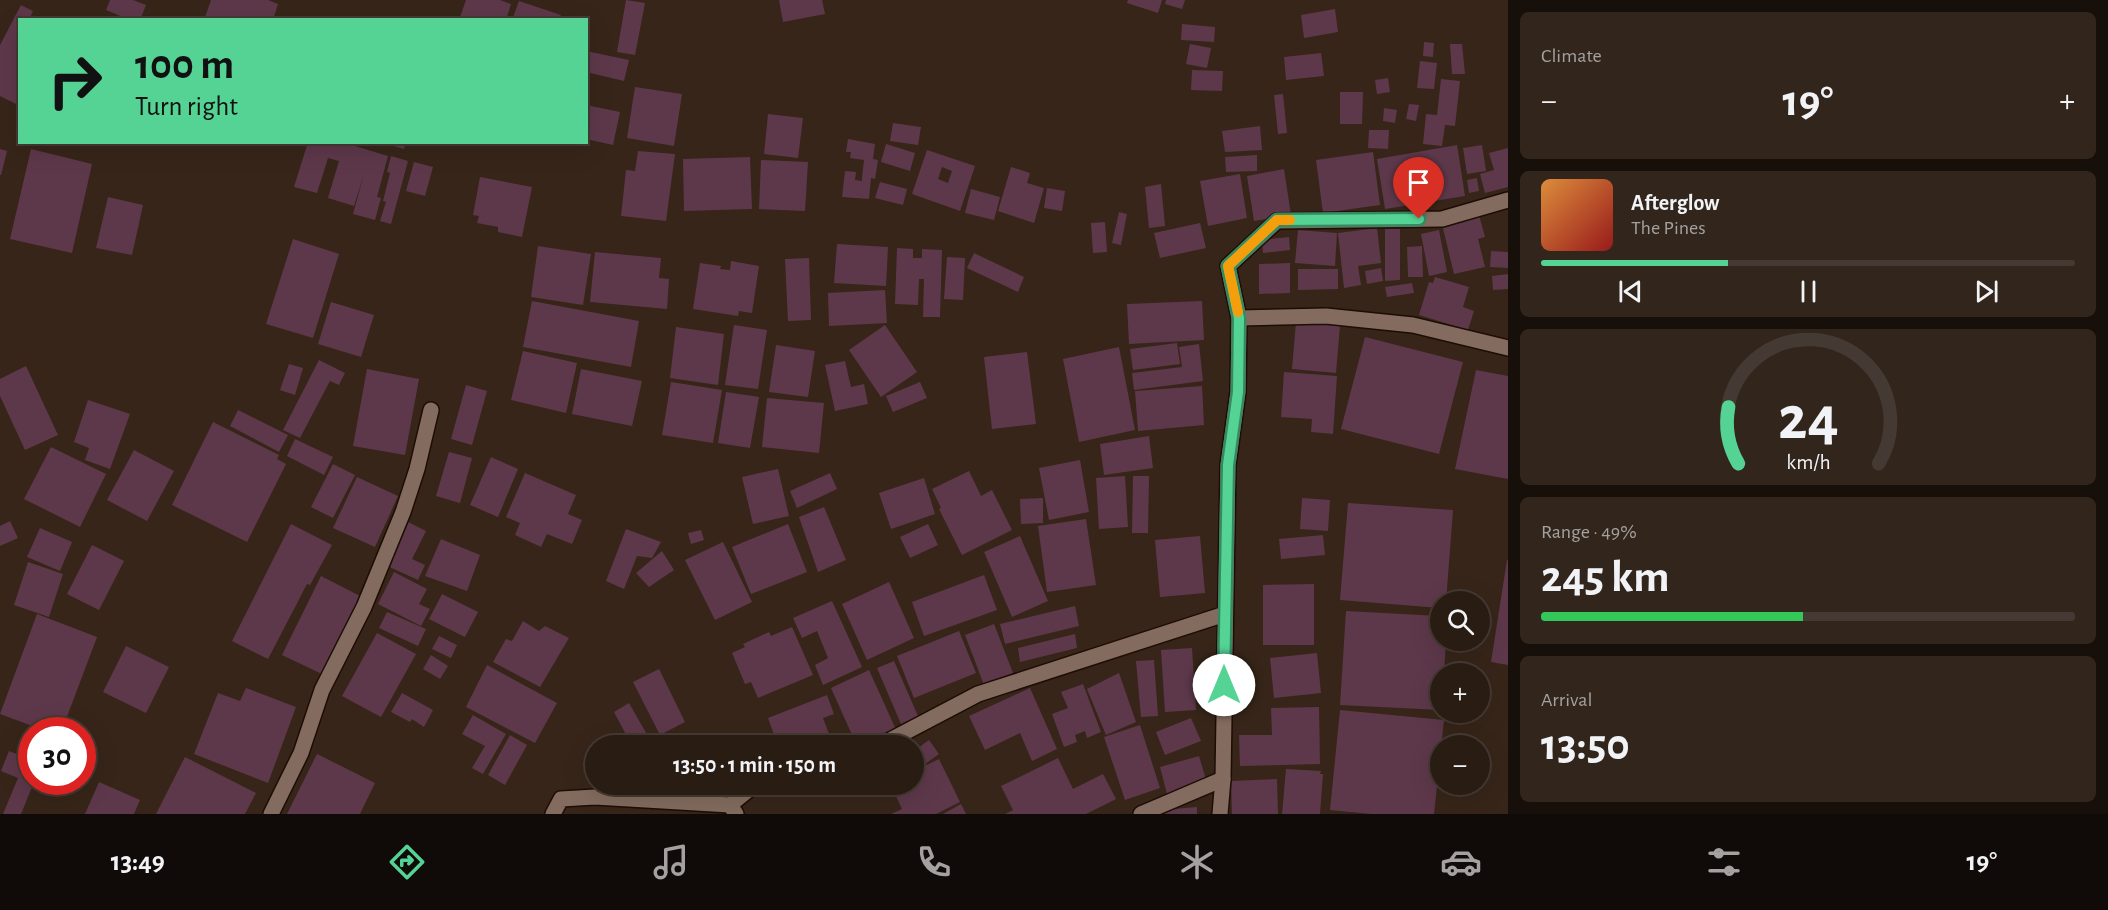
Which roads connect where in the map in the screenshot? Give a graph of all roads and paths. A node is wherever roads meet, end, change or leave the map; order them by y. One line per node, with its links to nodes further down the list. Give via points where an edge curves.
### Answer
1 (1508, 200): 2 (street, via 1442,219 1277,220 1228,266)
2 (1239, 318): 3 (street, via 1326,316 1413,325); 5 (street, via 1238,392 1228,465)
3 (1508, 348)
4 (430, 410): 10 (street, via 403,512 364,607 322,690 301,753)
5 (1225, 614): 6 (street, via 978,694); 7 (street)
6 (900, 735)
7 (1223, 779): 12 (street); 13 (street)
8 (746, 795): 9 (street)
9 (733, 810): 11 (street, via 595,797 561,799)
10 (271, 814)
11 (553, 814)
12 (1141, 814)
13 (1220, 814)

